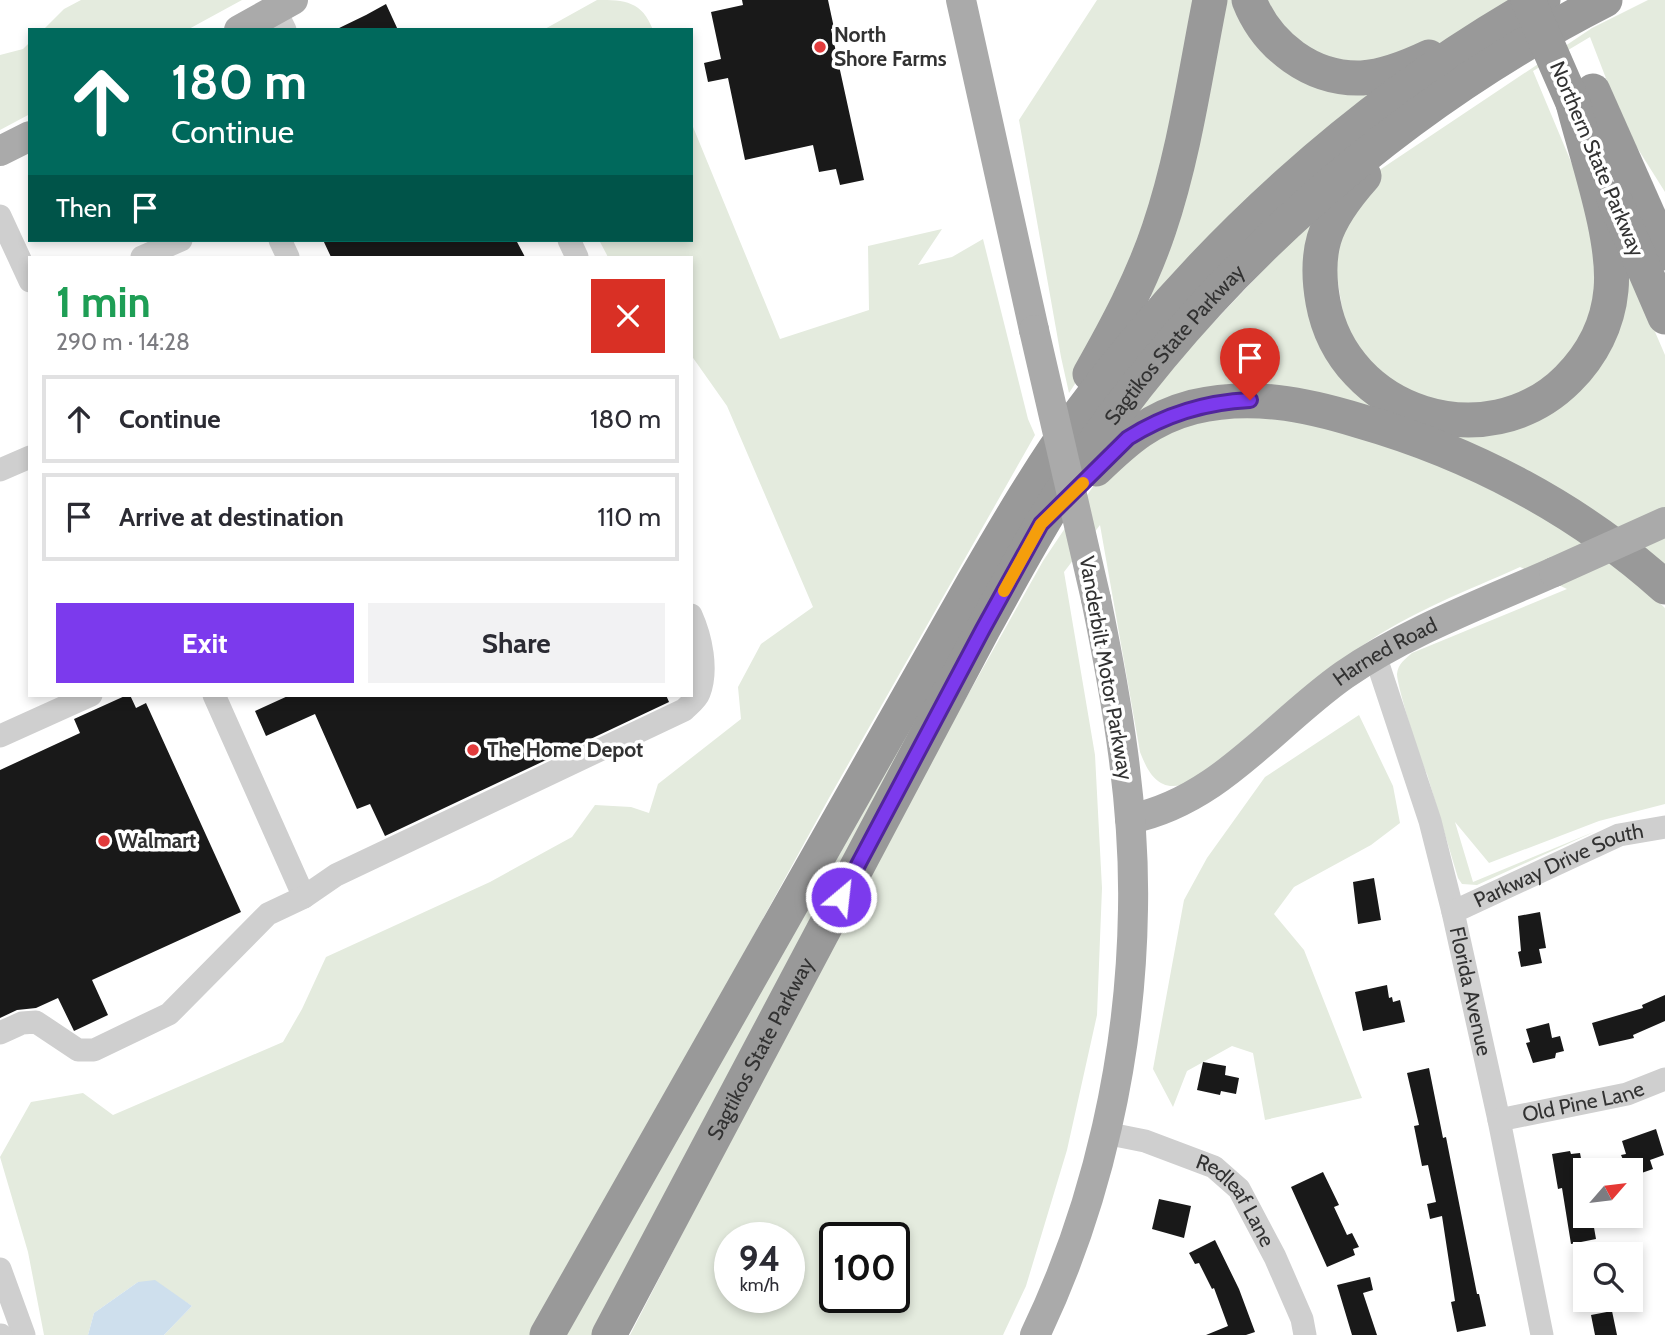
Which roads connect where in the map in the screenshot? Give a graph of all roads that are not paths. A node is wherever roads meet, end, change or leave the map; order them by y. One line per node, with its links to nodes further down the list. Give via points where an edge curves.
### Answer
1 (961, 0): 33 (main road, Vanderbilt Motor Parkway, bridge, via 1096,599 1115,695)
2 (1210, 0): 26 (highway, via 1177,166 1150,254 1093,368 1007,502)
3 (1249, 0): 9 (highway, via 1266,30 1286,52 1310,67 1350,77 1400,70)
4 (1528, 0): 12 (highway, Northern State Parkway, bridge)
5 (1543, 0): 9 (highway)
6 (1553, 0): 12 (highway, Northern State Parkway)
7 (1605, 0): 11 (highway, Sagtikos State Parkway)
8 (284, 13): 10 (main road)
9 (1504, 24): 26 (highway, Sagtikos State Parkway, via 1405,90 1331,148 1269,201 1186,285 1078,417)
10 (244, 28)
11 (1464, 84): 12 (highway, via 1350,192 1325,237 1319,273 1331,332 1352,365 1395,402 1443,419 1496,418 1545,397 1586,358 1604,324 1612,288 1609,248); 25 (highway, Sagtikos State Parkway, via 1346,172 1225,286 1133,391)
12 (1583, 97): 15 (highway); 18 (highway, Northern State Parkway); 21 (highway, Northern State Parkway)
13 (28, 137): 14 (main road)
14 (0, 151)
15 (1665, 209)
16 (0, 216): 20 (street)
17 (176, 242): 19 (street)
18 (1665, 253)
19 (144, 256)
20 (28, 277)
21 (1665, 317)
22 (28, 458): 23 (street)
23 (0, 470)
24 (1665, 522): 29 (main road, Harned Road, bridge)
25 (1041, 524): 27 (highway, via 1128,438 1159,420 1229,401 1289,403 1377,425 1473,462 1570,515); 44 (highway, Sagtikos State Parkway)
26 (974, 582): 43 (highway, Sagtikos State Parkway)
27 (1665, 587)
28 (693, 620): 35 (street, via 703,664 699,695 684,710 336,875)
29 (1375, 655): 33 (main road, Harned Road, via 1314,698 1203,791); 36 (street, Florida Avenue, via 1430,821)
30 (86, 697): 32 (street)
31 (215, 697): 35 (street)
32 (0, 736)
33 (1130, 820): 40 (main road, Vanderbilt Motor Parkway, via 1130,974)
34 (1665, 827): 36 (street, Parkway Drive South, via 1619,835)
35 (304, 897): 37 (street, via 268,914 169,1014 94,1051 78,1050 36,1022)
36 (1453, 912): 39 (street, Florida Avenue)
37 (0, 1033)
38 (1665, 1079): 39 (street, Old Pine Lane, via 1627,1094)
39 (1499, 1120): 47 (street, Florida Avenue)
40 (1105, 1133): 45 (main road, Vanderbilt Motor Parkway, via 1077,1232); 46 (street, Redleaf Lane, via 1145,1141 1214,1167 1239,1189 1275,1257)
41 (0, 1269): 42 (street)
42 (24, 1335)
43 (547, 1335)
44 (609, 1335)
45 (1035, 1335)
46 (1305, 1335)
47 (1542, 1335)

